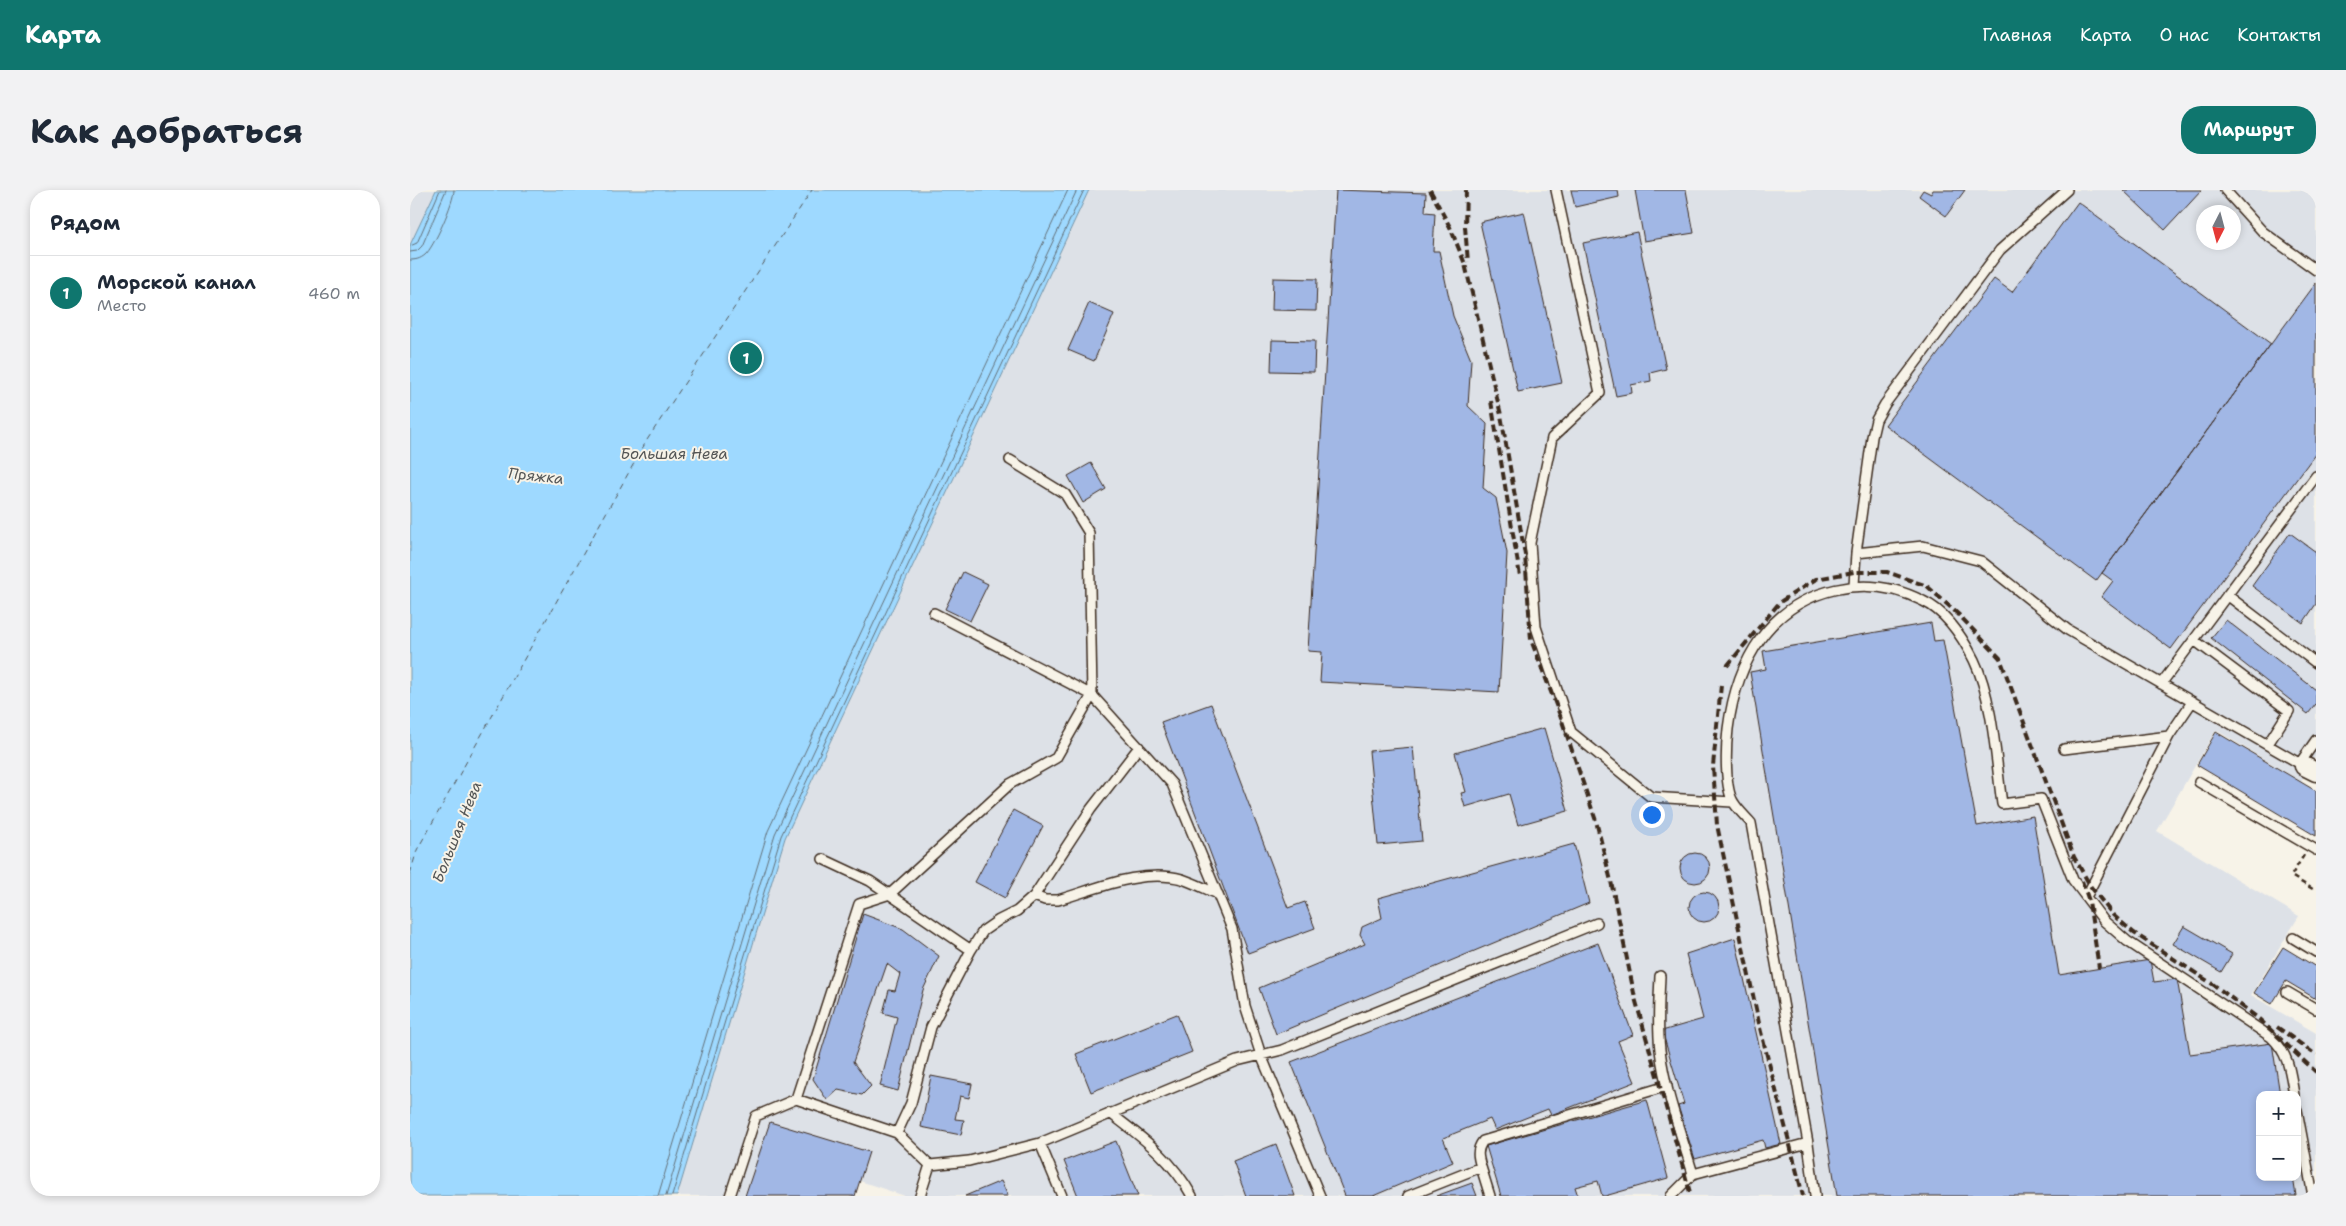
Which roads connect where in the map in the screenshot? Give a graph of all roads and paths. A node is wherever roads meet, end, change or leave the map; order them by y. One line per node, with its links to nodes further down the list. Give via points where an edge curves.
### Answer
1 (1556, 190): 23 (lane, via 1600,394 1552,438 1530,543 1536,627 1571,732 1651,797)
2 (2067, 190): 7 (lane, via 2000,250 1885,404 1876,420 1872,437)
3 (2225, 190): 4 (lane, via 2263,232)
4 (2316, 270)
5 (1010, 460): 14 (lane, via 1065,494 1089,533)
6 (2316, 476): 9 (lane)
7 (1856, 553): 8 (lane); 13 (lane, via 1923,546 1981,561 2068,630)
8 (1854, 585): 23 (lane, via 1822,592 1794,606 1762,637 1741,673 1724,757); 30 (lane, via 1889,588 1924,601 1954,626 1985,689 2002,804 2040,799 2073,880)
9 (2227, 595): 11 (lane); 12 (lane)
10 (934, 613): 14 (lane)
11 (2194, 640): 13 (lane); 18 (lane, via 2289,711)
12 (2316, 663)
13 (2161, 684): 15 (lane)
14 (1092, 695): 19 (lane); 27 (lane, via 1056,758 1010,784)
15 (2192, 702): 16 (lane); 18 (lane)
16 (2169, 736): 20 (lane); 30 (lane)
17 (2316, 740): 21 (lane)
18 (2268, 744): 21 (lane)
19 (1139, 747): 28 (lane, via 1172,784); 29 (lane, via 1091,809)
20 (2064, 749)
21 (2307, 767)
22 (2200, 782): 24 (lane)
23 (1732, 802): 46 (lane, via 1751,823)
24 (2313, 848): 26 (path, via 2291,876)
25 (823, 859): 27 (lane)
26 (2316, 891)
27 (890, 894): 33 (lane); 41 (lane, via 859,904)
28 (1218, 894): 29 (lane, via 1182,879 1164,876 1140,877 1058,900); 38 (lane, via 1232,929 1245,1006)
29 (1034, 896): 33 (lane, via 1017,911 983,931)
30 (2086, 897): 40 (lane, via 2104,921 2127,941 2277,1042 2290,1067)
31 (1597, 923): 38 (lane, via 1282,1050)
32 (2293, 938): 34 (lane)
33 (971, 950): 43 (lane, via 931,1027 911,1103)
34 (2316, 952)
35 (1660, 976): 39 (lane, via 1658,1020)
36 (2287, 992): 37 (lane)
37 (2316, 1009)
38 (1261, 1055): 42 (lane, via 1237,1061); 54 (lane)
39 (1667, 1086): 48 (lane, via 1483,1141 1477,1155); 49 (lane)
40 (2293, 1091)
41 (796, 1099): 43 (lane); 50 (lane, via 756,1116)
42 (1110, 1113): 45 (lane); 53 (lane, via 1158,1149)
43 (897, 1133): 47 (lane)
44 (2301, 1133): 59 (lane)
45 (1040, 1143): 47 (lane, via 969,1161); 52 (lane)
46 (1808, 1143): 49 (lane); 58 (lane)
47 (930, 1165): 51 (lane)
48 (1481, 1167): 55 (lane); 56 (lane)
49 (1693, 1174): 57 (lane)
50 (730, 1196)
51 (920, 1196)
52 (1062, 1196)
53 (1192, 1196)
54 (1320, 1196)
55 (1408, 1196)
56 (1490, 1196)
57 (1671, 1196)
58 (1815, 1196)
59 (2312, 1196)

